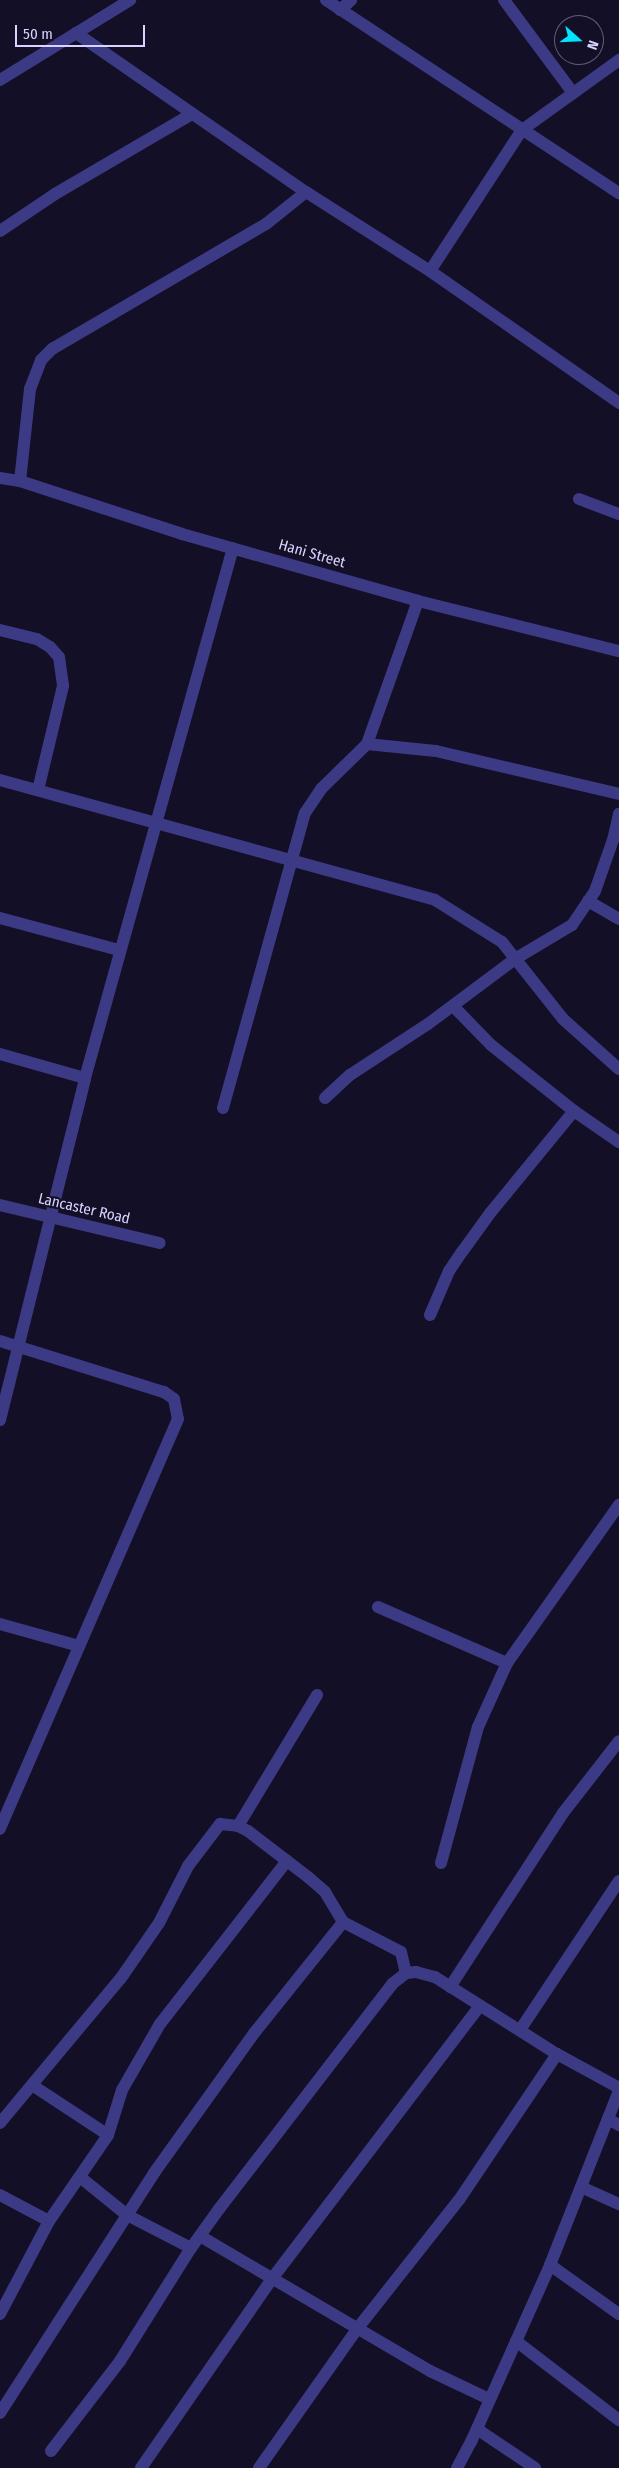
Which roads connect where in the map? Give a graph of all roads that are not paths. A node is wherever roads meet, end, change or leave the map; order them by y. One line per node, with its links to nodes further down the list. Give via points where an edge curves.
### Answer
1 (130, 0): 6 (street)
2 (326, 0): 5 (street)
3 (351, 0): 5 (street)
4 (504, 0): 9 (street)
5 (340, 10): 11 (street)
6 (76, 33): 8 (street); 10 (street)
7 (619, 60): 9 (street)
8 (0, 80)
9 (573, 93): 11 (street)
10 (192, 114): 12 (street); 14 (street, via 55,194)
11 (522, 130): 13 (street); 15 (street)
12 (306, 192): 15 (street); 18 (street, via 266,224 52,349 42,360 30,389)
13 (619, 193)
14 (0, 231)
15 (430, 271): 16 (street)
16 (619, 403)
17 (0, 478): 18 (street, Hani Street)
18 (20, 481): 21 (street, Hani Street)
19 (579, 500): 20 (street)
20 (619, 514)
21 (233, 548): 22 (street, Hani Street); 30 (street)
22 (418, 601): 24 (street, Hani Street); 25 (street)
23 (0, 630): 27 (street, via 37,639 59,657 63,686)
24 (619, 651)
25 (367, 744): 28 (street, via 436,751); 31 (street, via 311,802)
26 (0, 780): 27 (street)
27 (38, 790): 30 (street)
28 (619, 794)
29 (619, 814): 32 (street, via 603,870)
30 (157, 823): 31 (street); 35 (street)
31 (290, 862): 36 (street, via 435,900 487,930); 42 (street)
32 (588, 901): 34 (street); 36 (street, via 572,925 559,936)
33 (0, 918): 35 (street)
34 (619, 919)
35 (119, 950): 40 (street)
36 (515, 959): 37 (street); 39 (street, via 563,1019)
37 (453, 1006): 41 (street, via 350,1075); 43 (street, via 491,1044)
38 (0, 1054): 40 (street)
39 (619, 1069)
40 (84, 1078): 46 (street)
41 (325, 1098)
42 (223, 1108)
43 (574, 1111): 44 (street); 48 (street, via 462,1252 449,1271)
44 (619, 1142)
45 (0, 1205): 46 (street, Lancaster Road)
46 (50, 1219): 47 (street, Lancaster Road); 50 (street)
47 (160, 1243)
48 (430, 1315)
49 (0, 1341): 50 (street)
50 (20, 1346): 51 (street); 55 (street, via 164,1392 174,1399 178,1409 174,1430)
51 (0, 1420)
52 (619, 1504): 56 (street)
53 (378, 1607): 56 (street)
54 (0, 1624): 55 (street)
55 (79, 1646): 60 (street)
56 (508, 1663): 62 (street, via 478,1727)
57 (317, 1695): 59 (street)
58 (619, 1741): 66 (street, via 563,1813)
59 (238, 1826): 61 (street); 70 (street, via 220,1824 208,1836 159,1923 121,1978)
60 (0, 1829)
61 (287, 1860): 64 (street, via 325,1892); 74 (street, via 164,2018 122,2090)
62 (441, 1863)
63 (619, 1882): 68 (street)
64 (343, 1922): 65 (street, via 401,1952); 79 (street, via 255,2032)
65 (406, 1973): 66 (street, via 427,1974); 81 (street, via 392,1984)
66 (450, 1987): 67 (street)
67 (480, 2006): 68 (street); 84 (street)
68 (520, 2030): 69 (street)
69 (557, 2054): 71 (street); 87 (street, via 459,2200)
70 (32, 2085): 73 (street); 74 (street)
71 (619, 2089): 72 (street)
72 (613, 2122): 76 (street)
73 (0, 2123)
74 (108, 2135): 75 (street)
75 (80, 2177): 79 (street); 80 (street)
76 (581, 2187): 78 (street); 83 (street)
77 (0, 2195): 80 (street)
78 (619, 2204)
79 (127, 2215): 82 (street); 90 (street)
80 (49, 2221): 85 (street)
81 (200, 2236): 82 (street); 84 (street)
82 (191, 2248): 93 (street, via 120,2361)
83 (550, 2265): 86 (street); 88 (street)
84 (271, 2280): 87 (street); 94 (street)
85 (0, 2314)
86 (619, 2314)
87 (357, 2330): 89 (street); 95 (street)
88 (516, 2341): 89 (street); 91 (street)
89 (489, 2399): 92 (street)
90 (0, 2414)
91 (619, 2420)
92 (477, 2429): 96 (street); 97 (street)
93 (52, 2451)
94 (141, 2468)
95 (258, 2468)
96 (457, 2468)
97 (535, 2468)

